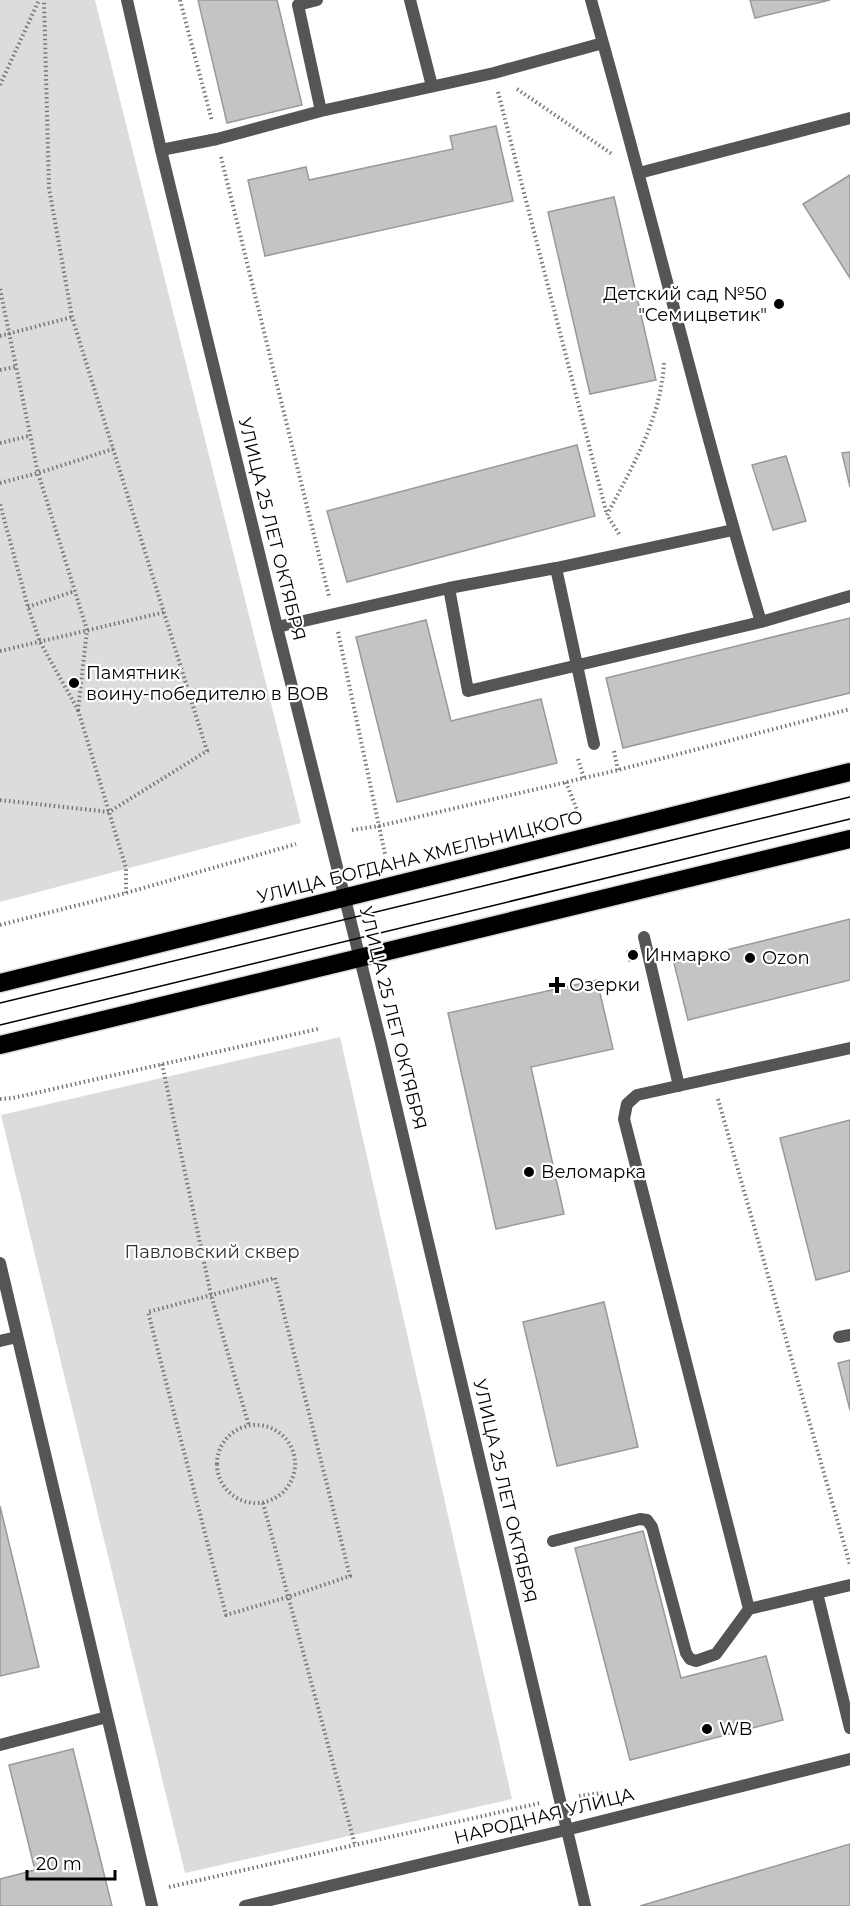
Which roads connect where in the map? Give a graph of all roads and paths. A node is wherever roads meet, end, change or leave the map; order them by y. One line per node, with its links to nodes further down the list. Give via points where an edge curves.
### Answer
1 (39, 0): 10 (path)
2 (44, 0): 18 (path, via 49,188)
3 (127, 0): 15 (street, УЛИЦА 25 ЛЕТ ОКТЯБРЯ)
4 (180, 0): 14 (path)
5 (317, 0): 12 (street, via 298,5)
6 (410, 0): 11 (street)
7 (591, 0): 8 (street)
8 (603, 43): 9 (street); 16 (street)
9 (494, 74): 11 (street); 16 (path); 30 (path)
10 (0, 85)
11 (432, 86): 12 (street)
12 (321, 111): 14 (street)
13 (850, 118): 16 (street)
14 (217, 139): 15 (street); 34 (path)
15 (161, 150): 42 (street, УЛИЦА 25 ЛЕТ ОКТЯБРЯ)
16 (639, 173): 31 (street)
17 (0, 289): 19 (path)
18 (72, 316): 19 (path); 26 (path)
19 (9, 334): 20 (path); 22 (path)
20 (0, 336)
21 (665, 354): 30 (path, via 664,376 645,441)
22 (15, 367): 23 (path); 24 (path)
23 (0, 370)
24 (29, 436): 25 (path); 27 (path)
25 (0, 443)
26 (113, 449): 27 (path); 39 (path)
27 (38, 473): 28 (path); 36 (path)
28 (0, 483)
29 (0, 504): 38 (path)
30 (607, 515): 32 (path)
31 (733, 530): 32 (street); 41 (street)
32 (631, 553): 33 (street)
33 (556, 568): 35 (street); 46 (street)
34 (322, 574)
35 (450, 588): 40 (street); 46 (street, via 468,691)
36 (75, 591): 38 (path); 43 (path)
37 (850, 596): 41 (street)
38 (28, 607): 44 (path)
39 (165, 612): 43 (path); 55 (path, via 207,751)
40 (334, 615): 42 (street); 57 (path)
41 (761, 622): 46 (street)
42 (277, 627): 63 (street, УЛИЦА 25 ЛЕТ ОКТЯБРЯ)
43 (87, 630): 44 (path); 48 (path)
44 (40, 642): 45 (path); 48 (path)
45 (0, 651)
46 (576, 665): 49 (street)
47 (850, 709): 52 (path)
48 (78, 710): 55 (path)
49 (594, 744)
50 (575, 750): 52 (path)
51 (850, 772): 63 (highway, УЛИЦА БОГДАНА ХМЕЛЬНИЦКОГО)
52 (584, 778): 53 (path)
53 (566, 782): 56 (path); 57 (path)
54 (0, 800): 55 (path)
55 (109, 812): 62 (path, via 126,868)
56 (581, 819)
57 (379, 826): 58 (path); 61 (path)
58 (352, 830)
59 (850, 839): 66 (highway)
60 (296, 844): 62 (path)
61 (385, 854)
62 (126, 893): 64 (path)
63 (345, 896): 66 (street, УЛИЦА 25 ЛЕТ ОКТЯБРЯ); 67 (highway, УЛИЦА БОГДАНА ХМЕЛЬНИЦКОГО)
64 (0, 925)
65 (644, 936): 73 (street)
66 (360, 958): 69 (highway); 92 (street, УЛИЦА 25 ЛЕТ ОКТЯБРЯ)
67 (0, 983)
68 (318, 1029): 71 (path)
69 (0, 1045)
70 (850, 1048): 72 (street)
71 (162, 1065): 74 (path); 76 (path)
72 (713, 1078): 73 (street); 82 (path)
73 (679, 1086): 86 (street, via 637,1095 627,1104 624,1119)
74 (0, 1099)
75 (0, 1263): 77 (street)
76 (211, 1295): 79 (path); 85 (path, via 275,1278 278,1289 350,1576); 85 (path, via 148,1312 226,1614)
77 (17, 1337): 78 (street); 87 (street)
78 (0, 1341)
79 (249, 1426): 80 (path, via 226,1439 219,1451 219,1478 236,1498); 80 (path, via 276,1430 293,1451 292,1480 285,1491)
80 (263, 1503): 85 (path)
81 (554, 1541): 86 (street, via 647,1520 690,1659 696,1661 716,1654)
82 (850, 1566)
83 (850, 1585): 84 (street)
84 (817, 1593): 86 (street); 88 (street)
85 (288, 1597): 94 (path)
86 (749, 1610)
87 (107, 1717): 89 (street); 95 (street)
88 (850, 1728)
89 (0, 1745)
90 (850, 1759): 93 (street, НАРОДНАЯ УЛИЦА)
91 (602, 1793): 92 (path)
92 (559, 1799): 93 (street, УЛИЦА 25 ЛЕТ ОКТЯБРЯ); 94 (path)
93 (566, 1830): 97 (street, НАРОДНАЯ УЛИЦА); 98 (street, УЛИЦА 25 ЛЕТ ОКТЯБРЯ)
94 (355, 1845): 95 (path)
95 (148, 1892): 96 (street)
96 (152, 1906)
97 (245, 1906)
98 (585, 1906)

